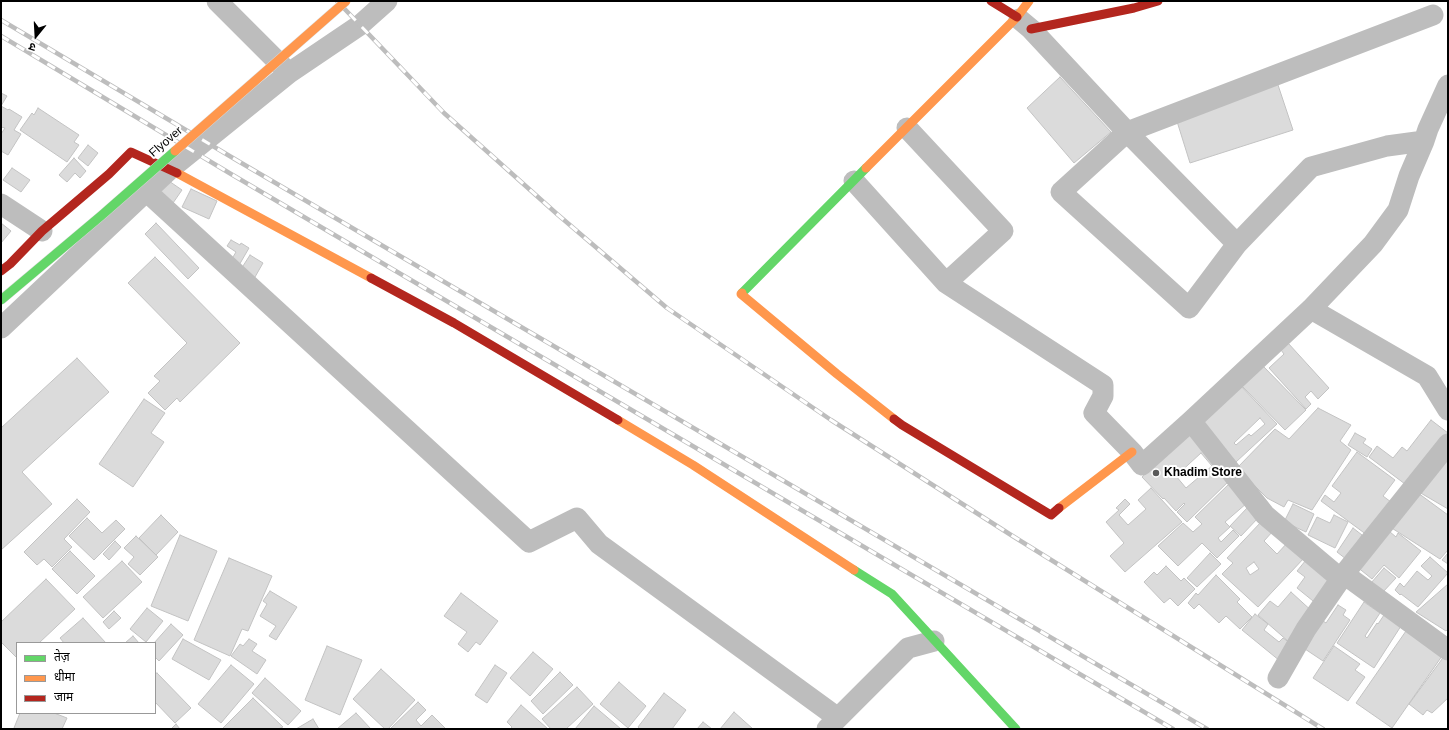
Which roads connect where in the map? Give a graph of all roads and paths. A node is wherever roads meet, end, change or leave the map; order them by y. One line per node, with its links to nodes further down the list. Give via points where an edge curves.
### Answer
1 (217, 1): 9 (street)
2 (346, 1): 22 (street, Flyover, bridge)
3 (387, 1): 9 (street, via 360,25)
4 (991, 1): 8 (street)
5 (1158, 1): 6 (street)
6 (1136, 4): 8 (street)
7 (1433, 15): 12 (street)
8 (1026, 16): 11 (street); 12 (street)
9 (289, 73): 14 (street)
10 (1448, 86): 13 (street)
11 (907, 128): 15 (street); 21 (street, via 1004,231)
12 (1127, 132): 19 (street); 19 (street, via 1061,192 1190,308)
13 (1424, 141): 19 (street, via 1387,146 1311,167); 23 (street, via 1398,210 1372,244)
14 (170, 169): 16 (street); 18 (street, via 132,152); 30 (street, via 454,323 693,465 892,594)
15 (854, 181): 21 (street); 28 (street, via 740,294 902,425 1051,515)
16 (147, 192): 24 (street); 33 (street, via 529,542 577,518 599,544)
17 (1, 204): 18 (street)
18 (42, 231): 20 (street)
19 (1237, 244)
20 (1, 270)
21 (946, 283): 28 (street, via 1103,385 1103,396 1094,412)
22 (1, 300)
23 (1311, 308): 25 (street, via 1427,376); 26 (street)
24 (1, 328)
25 (1448, 410)
26 (1191, 421): 28 (street, via 1142,464); 29 (street, via 1265,515)
27 (1448, 444): 29 (street)
28 (1132, 452)
29 (1342, 576): 31 (street); 32 (street, via 1306,629)
30 (934, 641): 33 (street, via 908,648); 34 (street)
31 (1445, 642)
32 (1278, 678)
33 (832, 724)
34 (1016, 729)

